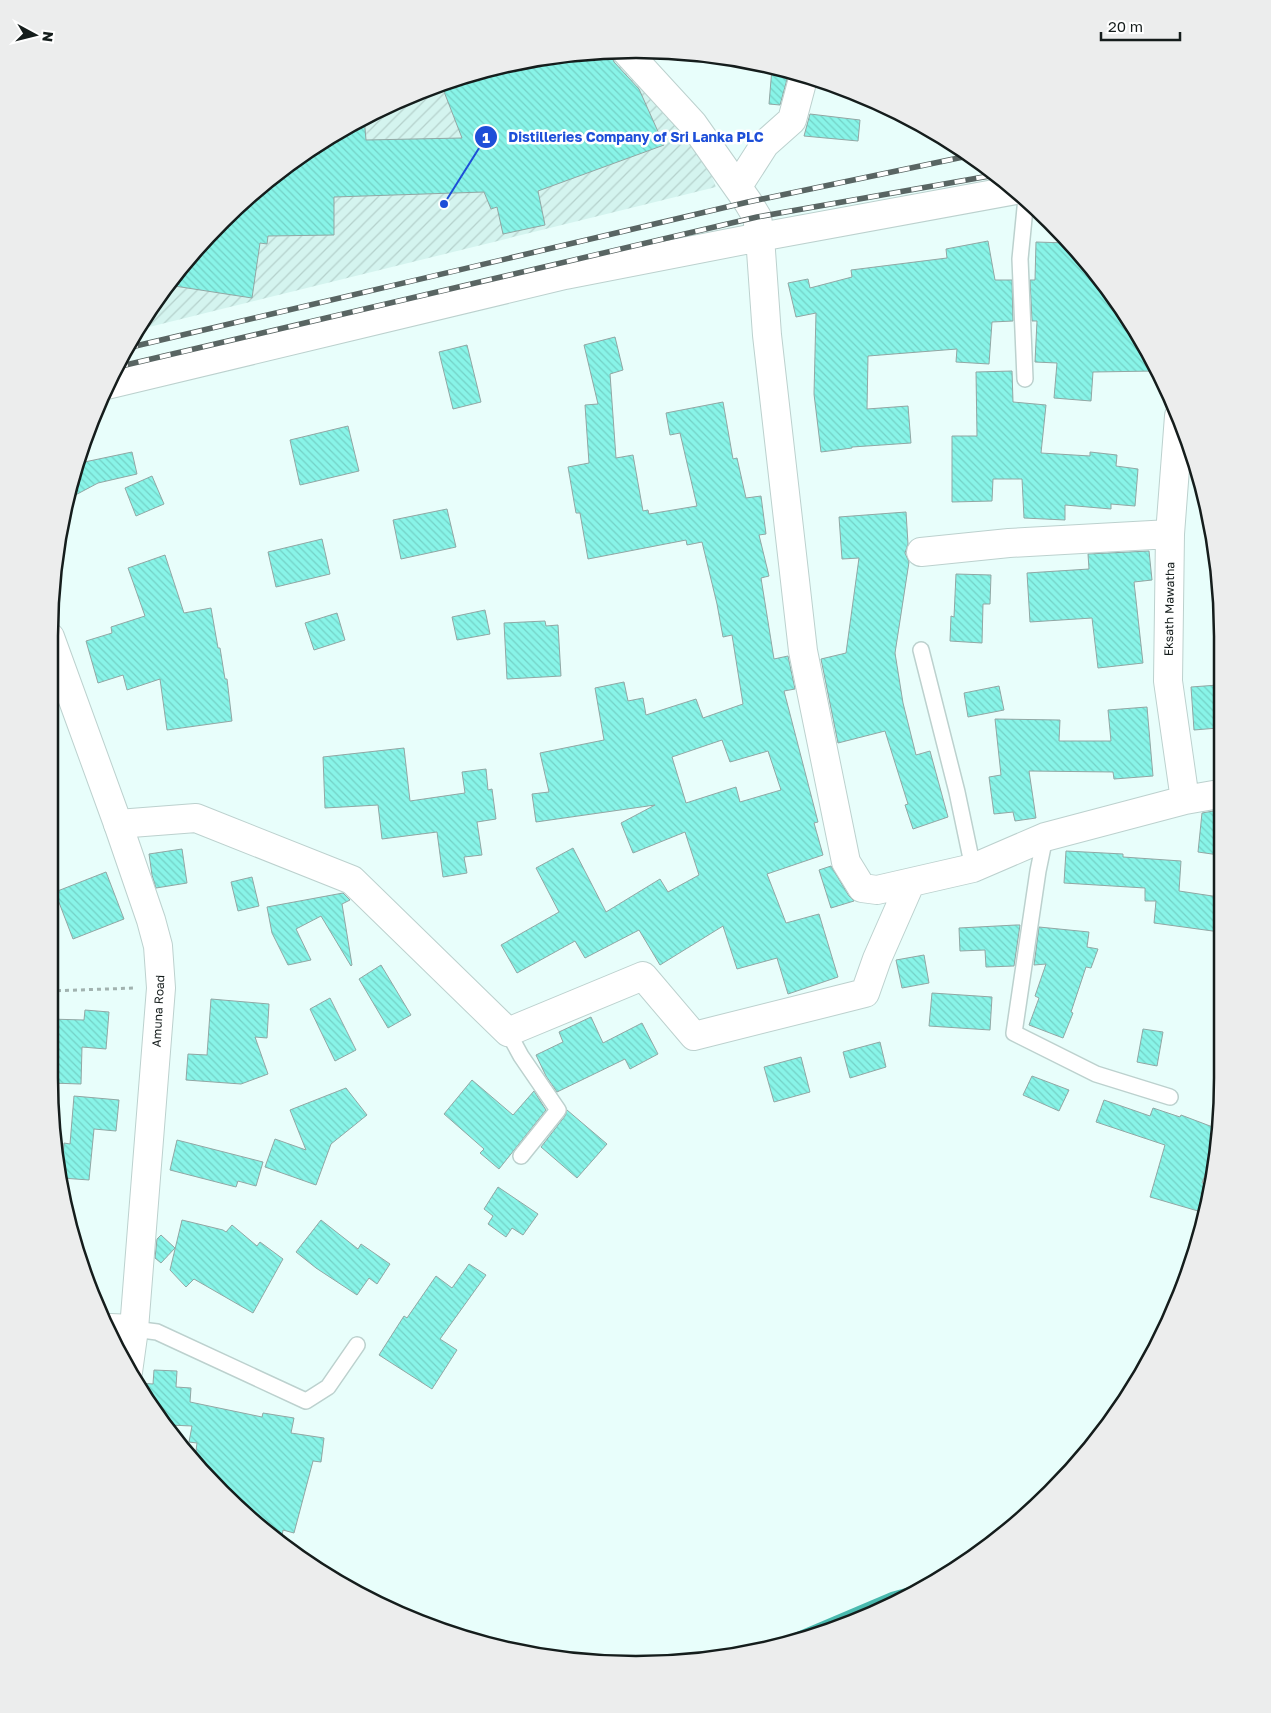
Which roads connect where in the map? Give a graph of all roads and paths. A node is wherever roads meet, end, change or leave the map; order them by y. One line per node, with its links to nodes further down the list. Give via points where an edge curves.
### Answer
1 (633, 58): 3 (street, via 693,124)
2 (802, 82): 3 (street, via 792,120 765,144)
3 (738, 186): 6 (street, via 757,217)
4 (1006, 192): 6 (street)
5 (1025, 209): 7 (lane, via 1020,259)
6 (760, 237): 8 (street, via 565,275); 19 (street, via 767,336 803,651 846,862 862,888 877,890)
7 (1025, 380)
8 (115, 383)
9 (1178, 435): 10 (street, Eksath Mawatha)
10 (1170, 534): 11 (street, via 1009,543); 15 (street, Eksath Mawatha, via 1168,681)
11 (921, 552)
12 (921, 650): 18 (lane)
13 (58, 659): 16 (street, Amuna Road)
14 (1214, 795): 15 (street)
15 (1186, 800): 17 (street)
16 (118, 824): 20 (street, Amuna Road, via 158,946); 22 (street, via 196,818 352,880)
17 (1045, 838): 18 (street); 23 (lane, via 1014,1033 1096,1074)
18 (973, 868): 19 (street)
19 (910, 884): 22 (street, via 865,993 694,1036 643,976)
20 (161, 988): 21 (path); 25 (street, Amuna Road)
21 (58, 991)
22 (508, 1032): 24 (lane, via 558,1110)
23 (1170, 1097)
24 (521, 1156)
25 (122, 1329): 26 (lane, via 157,1332 306,1401 328,1388); 27 (street, Amuna Road)
26 (357, 1345)
27 (124, 1347)

